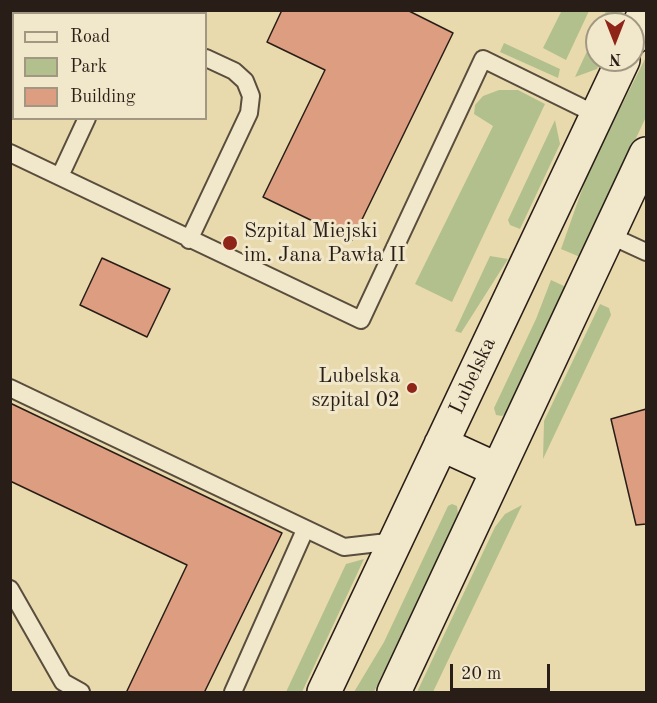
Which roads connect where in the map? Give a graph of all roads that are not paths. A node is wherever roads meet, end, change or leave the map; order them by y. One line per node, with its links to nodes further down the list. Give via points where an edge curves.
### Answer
1 (207, 58): 9 (lane, via 234,71 245,81 251,96 249,114)
2 (617, 72): 3 (main road, Lubelska)
3 (597, 115): 9 (lane, via 483,59 361,320); 12 (main road, Lubelska)
4 (86, 120): 7 (lane)
5 (10, 153): 7 (lane)
6 (646, 154): 8 (main road)
7 (60, 176): 9 (lane)
8 (609, 235): 10 (lane); 13 (main road)
9 (189, 240)
10 (646, 252)
11 (10, 388): 14 (lane)
12 (441, 444): 13 (main road); 15 (main road, Lubelska)
13 (498, 470): 20 (main road)
14 (305, 530): 15 (lane, via 344,547); 18 (lane)
15 (396, 541): 19 (main road, Lubelska)
16 (10, 589): 17 (lane, via 63,682)
17 (81, 693)
18 (233, 693)
19 (324, 693)
20 (394, 693)

